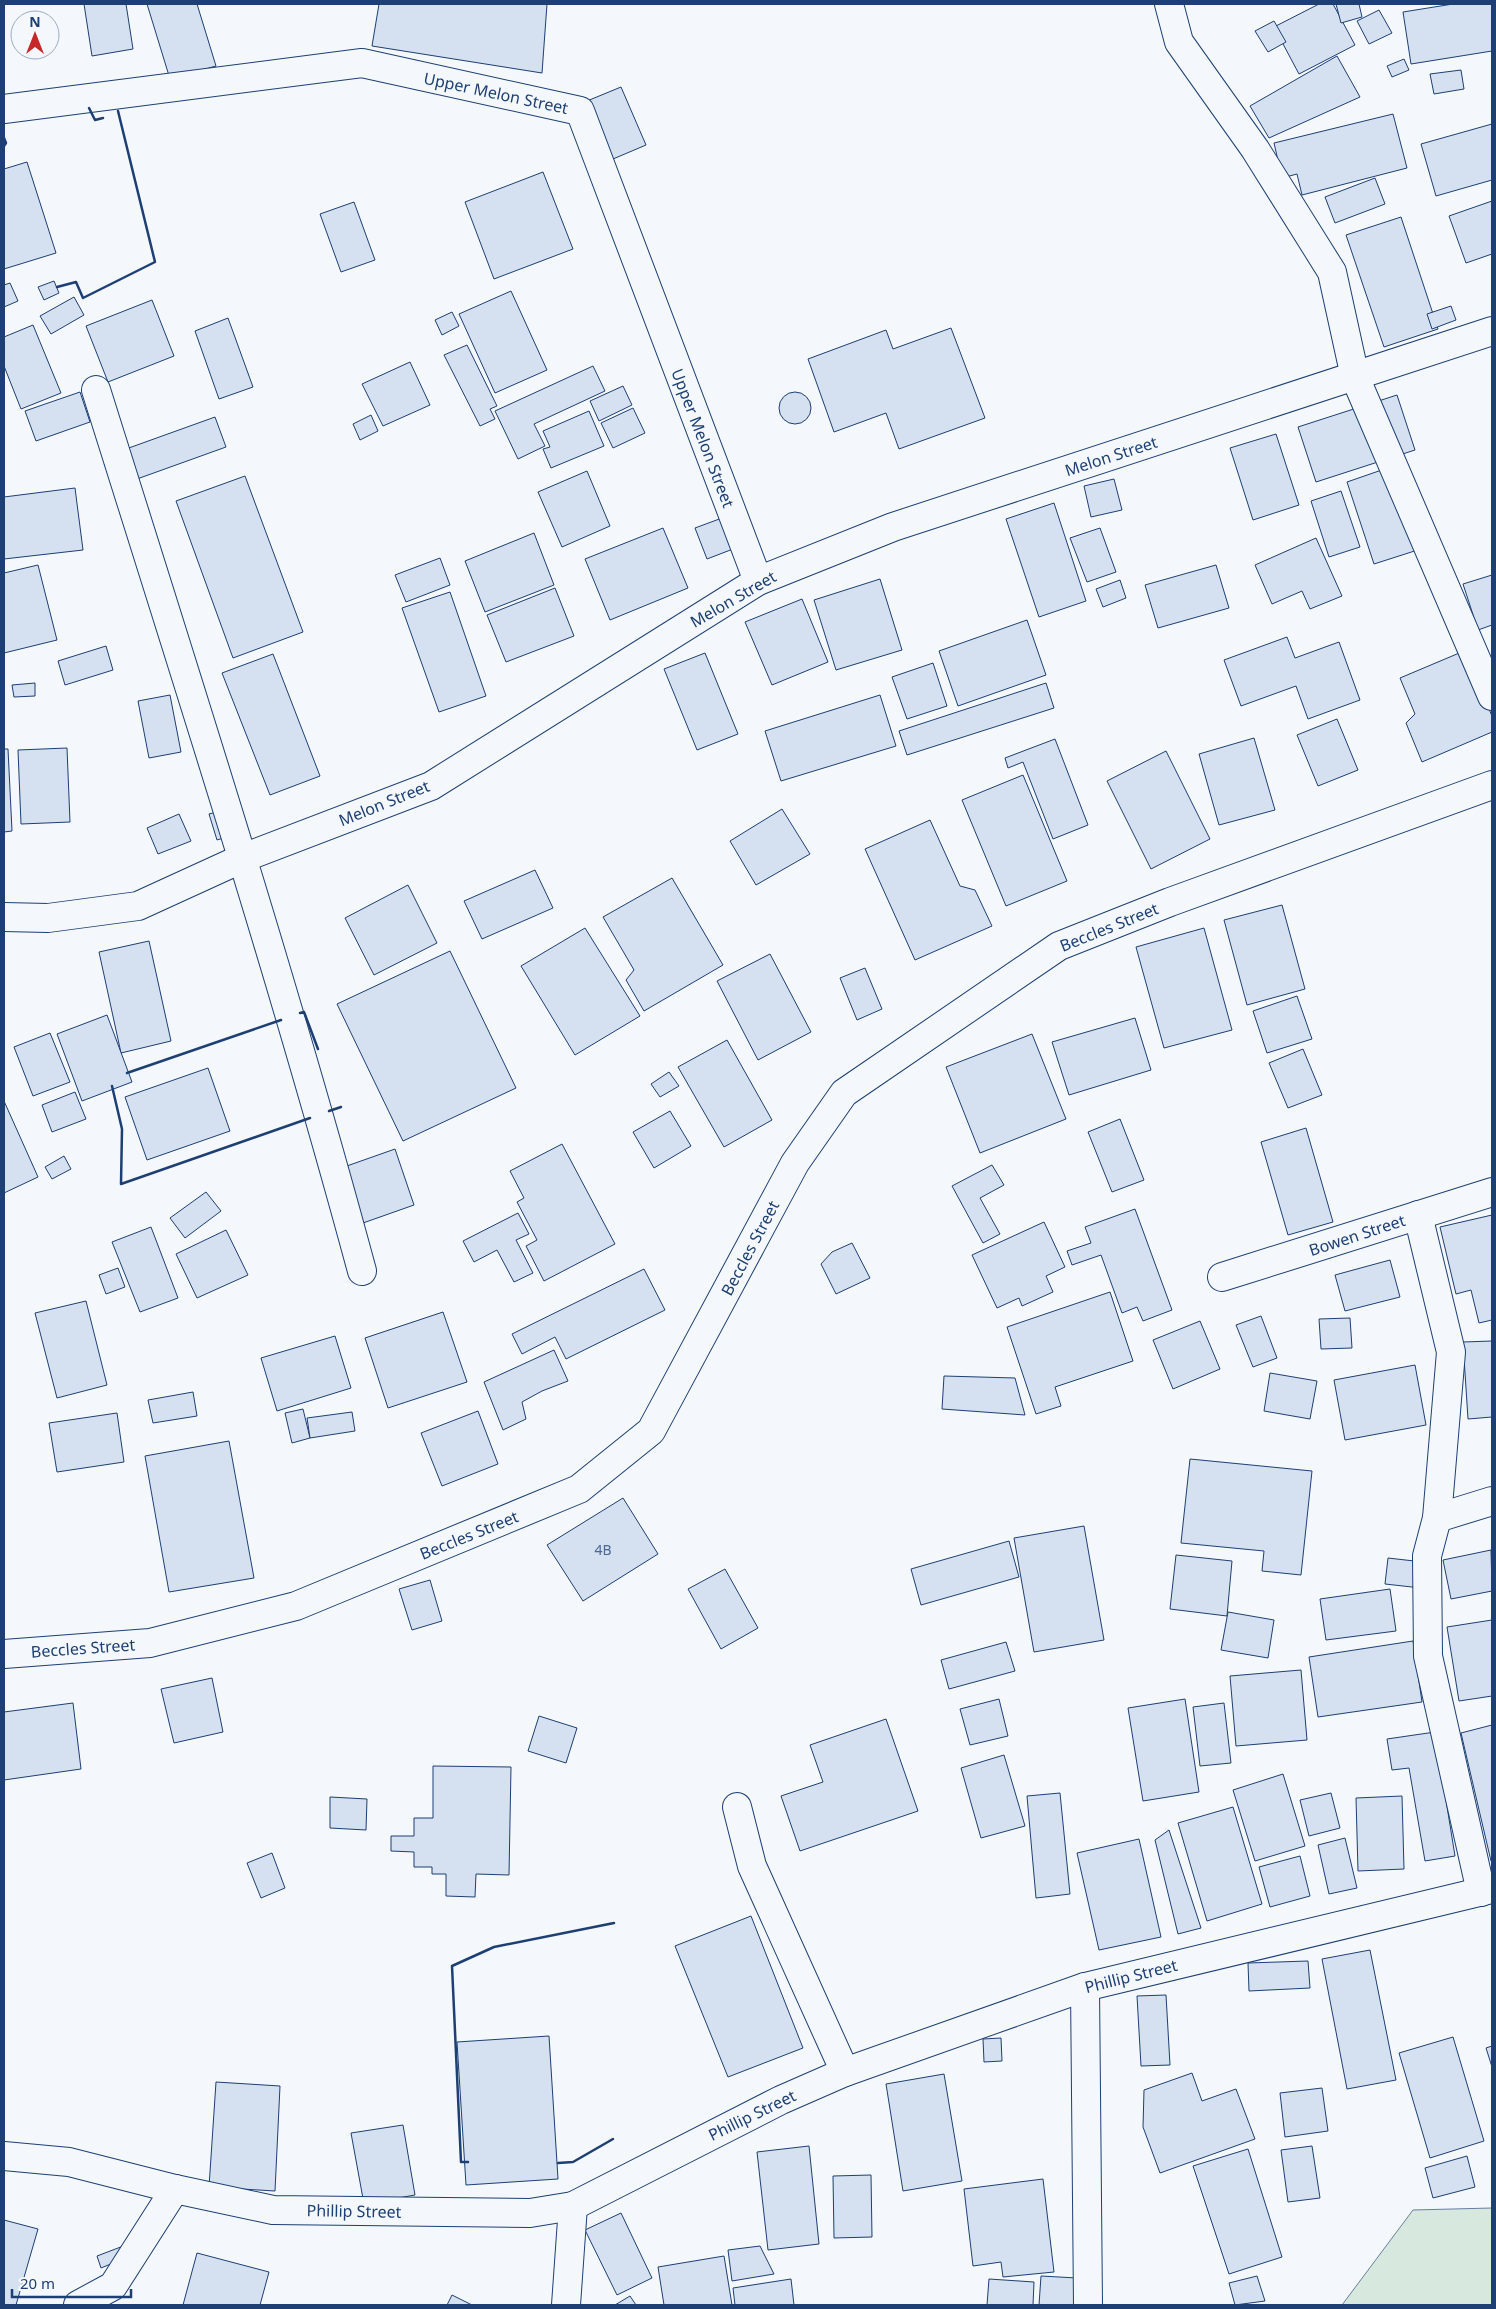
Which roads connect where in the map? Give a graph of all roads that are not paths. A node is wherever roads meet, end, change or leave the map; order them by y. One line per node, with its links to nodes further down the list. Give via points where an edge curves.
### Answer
1 (1169, 4): 4 (street, via 1179,42 1255,148 1332,272)
2 (4, 109): 6 (street, Upper Melon Street, via 362,63 580,111)
3 (1492, 330): 4 (street, Melon Street)
4 (1355, 377): 6 (street, Melon Street, via 894,526); 7 (street)
5 (96, 390): 9 (street)
6 (758, 581): 9 (street, Melon Street, via 431,786)
7 (1492, 696)
8 (1492, 785): 17 (street, Beccles Street, via 1170,902 1059,946 844,1093 795,1163 651,1431 579,1489 296,1606 150,1643)
9 (243, 858): 10 (street, Melon Street, via 138,906 48,918); 13 (street)
10 (4, 917)
11 (1492, 1192): 12 (street, Bowen Street)
12 (1418, 1215): 14 (street, Bowen Street); 16 (street, via 1451,1352)
13 (362, 1271)
14 (1222, 1277)
15 (1492, 1501): 16 (street)
16 (1437, 1518): 19 (street, via 1426,1556 1428,1656)
17 (4, 1654)
18 (737, 1807): 21 (street, via 752,1866)
19 (1487, 1890): 20 (street, Phillip Street)
20 (1085, 1987): 21 (street, Phillip Street); 28 (street)
21 (845, 2072): 24 (street, Phillip Street, via 781,2100)
22 (4, 2156): 23 (street, Phillip Street, via 69,2162)
23 (175, 2189): 24 (street, Phillip Street, via 273,2210 530,2213); 25 (street)
24 (573, 2206): 27 (street)
25 (118, 2296): 26 (street)
26 (78, 2305)
27 (566, 2305)
28 (1088, 2305)

